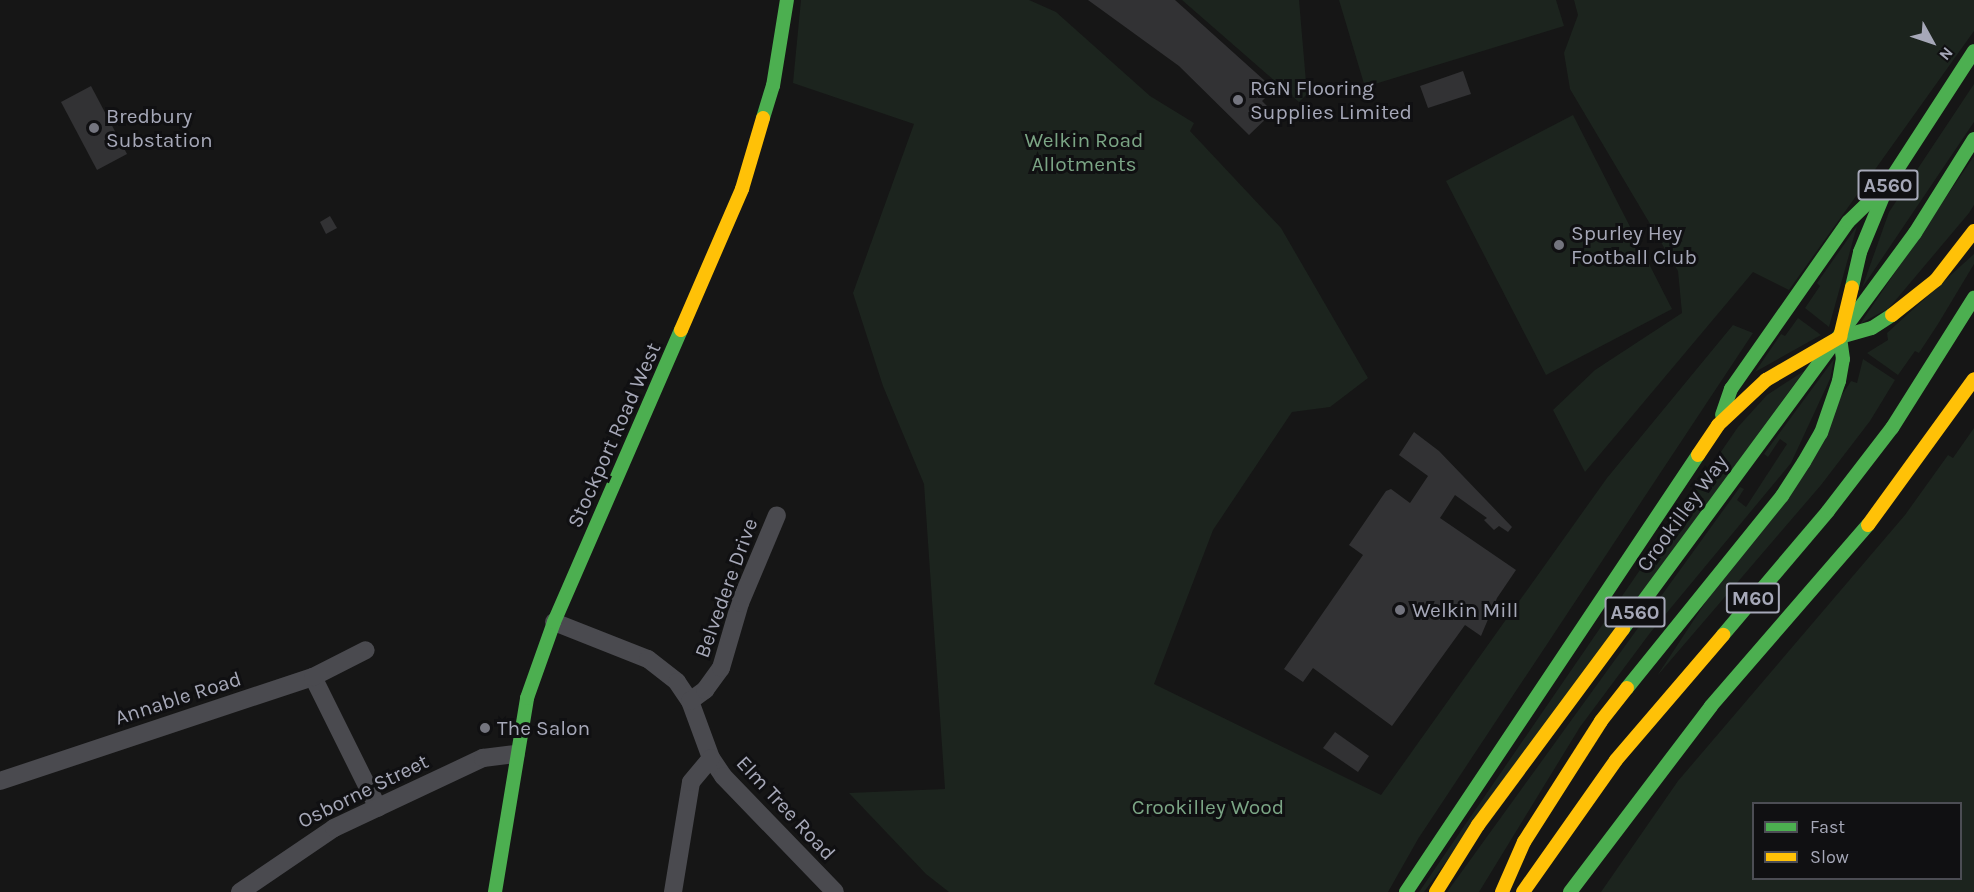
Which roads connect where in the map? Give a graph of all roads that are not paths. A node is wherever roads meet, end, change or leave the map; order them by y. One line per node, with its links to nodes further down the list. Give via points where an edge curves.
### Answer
1 (788, 0): 11 (main road, Stockport Road West, via 773,86 742,189)
2 (1974, 51): 4 (main road, Crookilley Way / A560)
3 (1974, 139): 7 (main road, Crookilley Way / A560, via 1915,233)
4 (1889, 182): 7 (main road, Crookilley Way / A560, via 1860,252); 9 (main road, Crookilley Way / A560, via 1848,222 1809,277 1731,389)
5 (1974, 231): 7 (main road, via 1936,280 1912,302 1872,328)
6 (1974, 298): 26 (main road, M60, via 1884,437 1828,511 1617,760)
7 (1840, 337): 9 (main road, Crookilley Way / A560, via 1767,380); 24 (main road, Crookilley Way / A560, via 1478,825); 25 (main road, M60, via 1843,359 1839,381 1821,433 1804,462 1782,496 1601,721 1524,842)
8 (1974, 379): 27 (main road, M60, via 1869,524 1711,706)
9 (1718, 425): 23 (main road, Crookilley Way / A560)
10 (777, 515): 14 (street, Belvedere Drive, via 740,603 721,668 705,690)
11 (554, 622): 14 (street, Elm Tree Road, via 648,659 677,682); 15 (main road, Stockport Road West, via 527,699)
12 (366, 650): 13 (street, Annable Road)
13 (314, 677): 17 (street, Annable Road); 18 (street)
14 (690, 701): 16 (street, Elm Tree Road)
15 (516, 754): 18 (street, Osborne Street, via 483,758); 20 (main road, Stockport Road West)
16 (711, 758): 21 (street, via 691,782); 22 (street, Elm Tree Road, via 735,791)
17 (0, 781)
18 (378, 808): 19 (street, Osborne Street, via 302,846)
19 (240, 892)
20 (495, 892)
21 (673, 892)
22 (835, 892)
23 (1406, 892)
24 (1436, 892)
25 (1502, 892)
26 (1523, 892)
27 (1570, 892)

